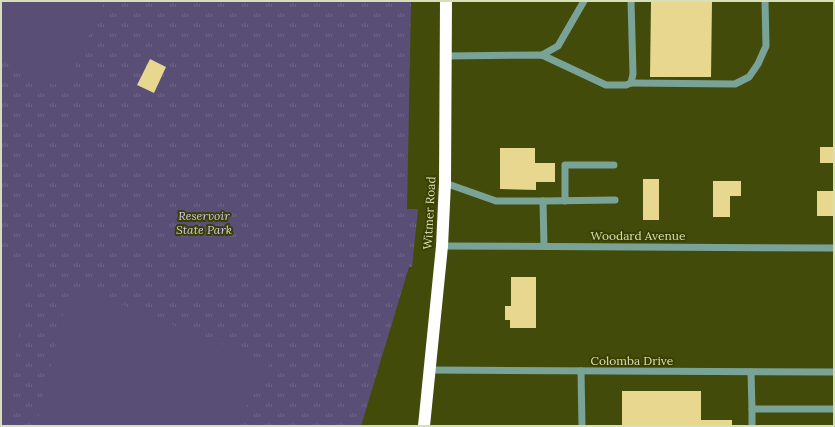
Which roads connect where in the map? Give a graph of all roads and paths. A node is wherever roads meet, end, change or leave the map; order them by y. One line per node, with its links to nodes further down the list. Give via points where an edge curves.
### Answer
1 (446, 1): 6 (highway, Witmer Road)
2 (584, 1): 5 (street, via 558,46)
3 (631, 1): 7 (street)
4 (765, 1): 7 (street, via 766,46 749,77 735,84)
5 (542, 55): 6 (street); 7 (street, via 606,86 626,86)
6 (446, 56): 9 (highway, Witmer Road)
7 (631, 83)
8 (614, 165): 12 (street, via 565,165)
9 (445, 183): 11 (street, via 496,201); 13 (highway, Witmer Road)
10 (615, 200): 12 (street)
11 (543, 201): 12 (street); 14 (street)
12 (565, 201)
13 (442, 246): 14 (street, Woodard Avenue); 16 (highway, Witmer Road)
14 (544, 246): 15 (street, Woodard Avenue)
15 (834, 248)
16 (430, 370): 17 (street, Colomba Drive); 22 (highway, Witmer Road)
17 (581, 371): 18 (street, Colomba Drive); 23 (street)
18 (751, 372): 19 (street, Colomba Drive); 20 (street)
19 (834, 372)
20 (752, 409): 21 (street); 24 (street)
21 (834, 409)
22 (424, 426)
23 (582, 426)
24 (752, 426)

